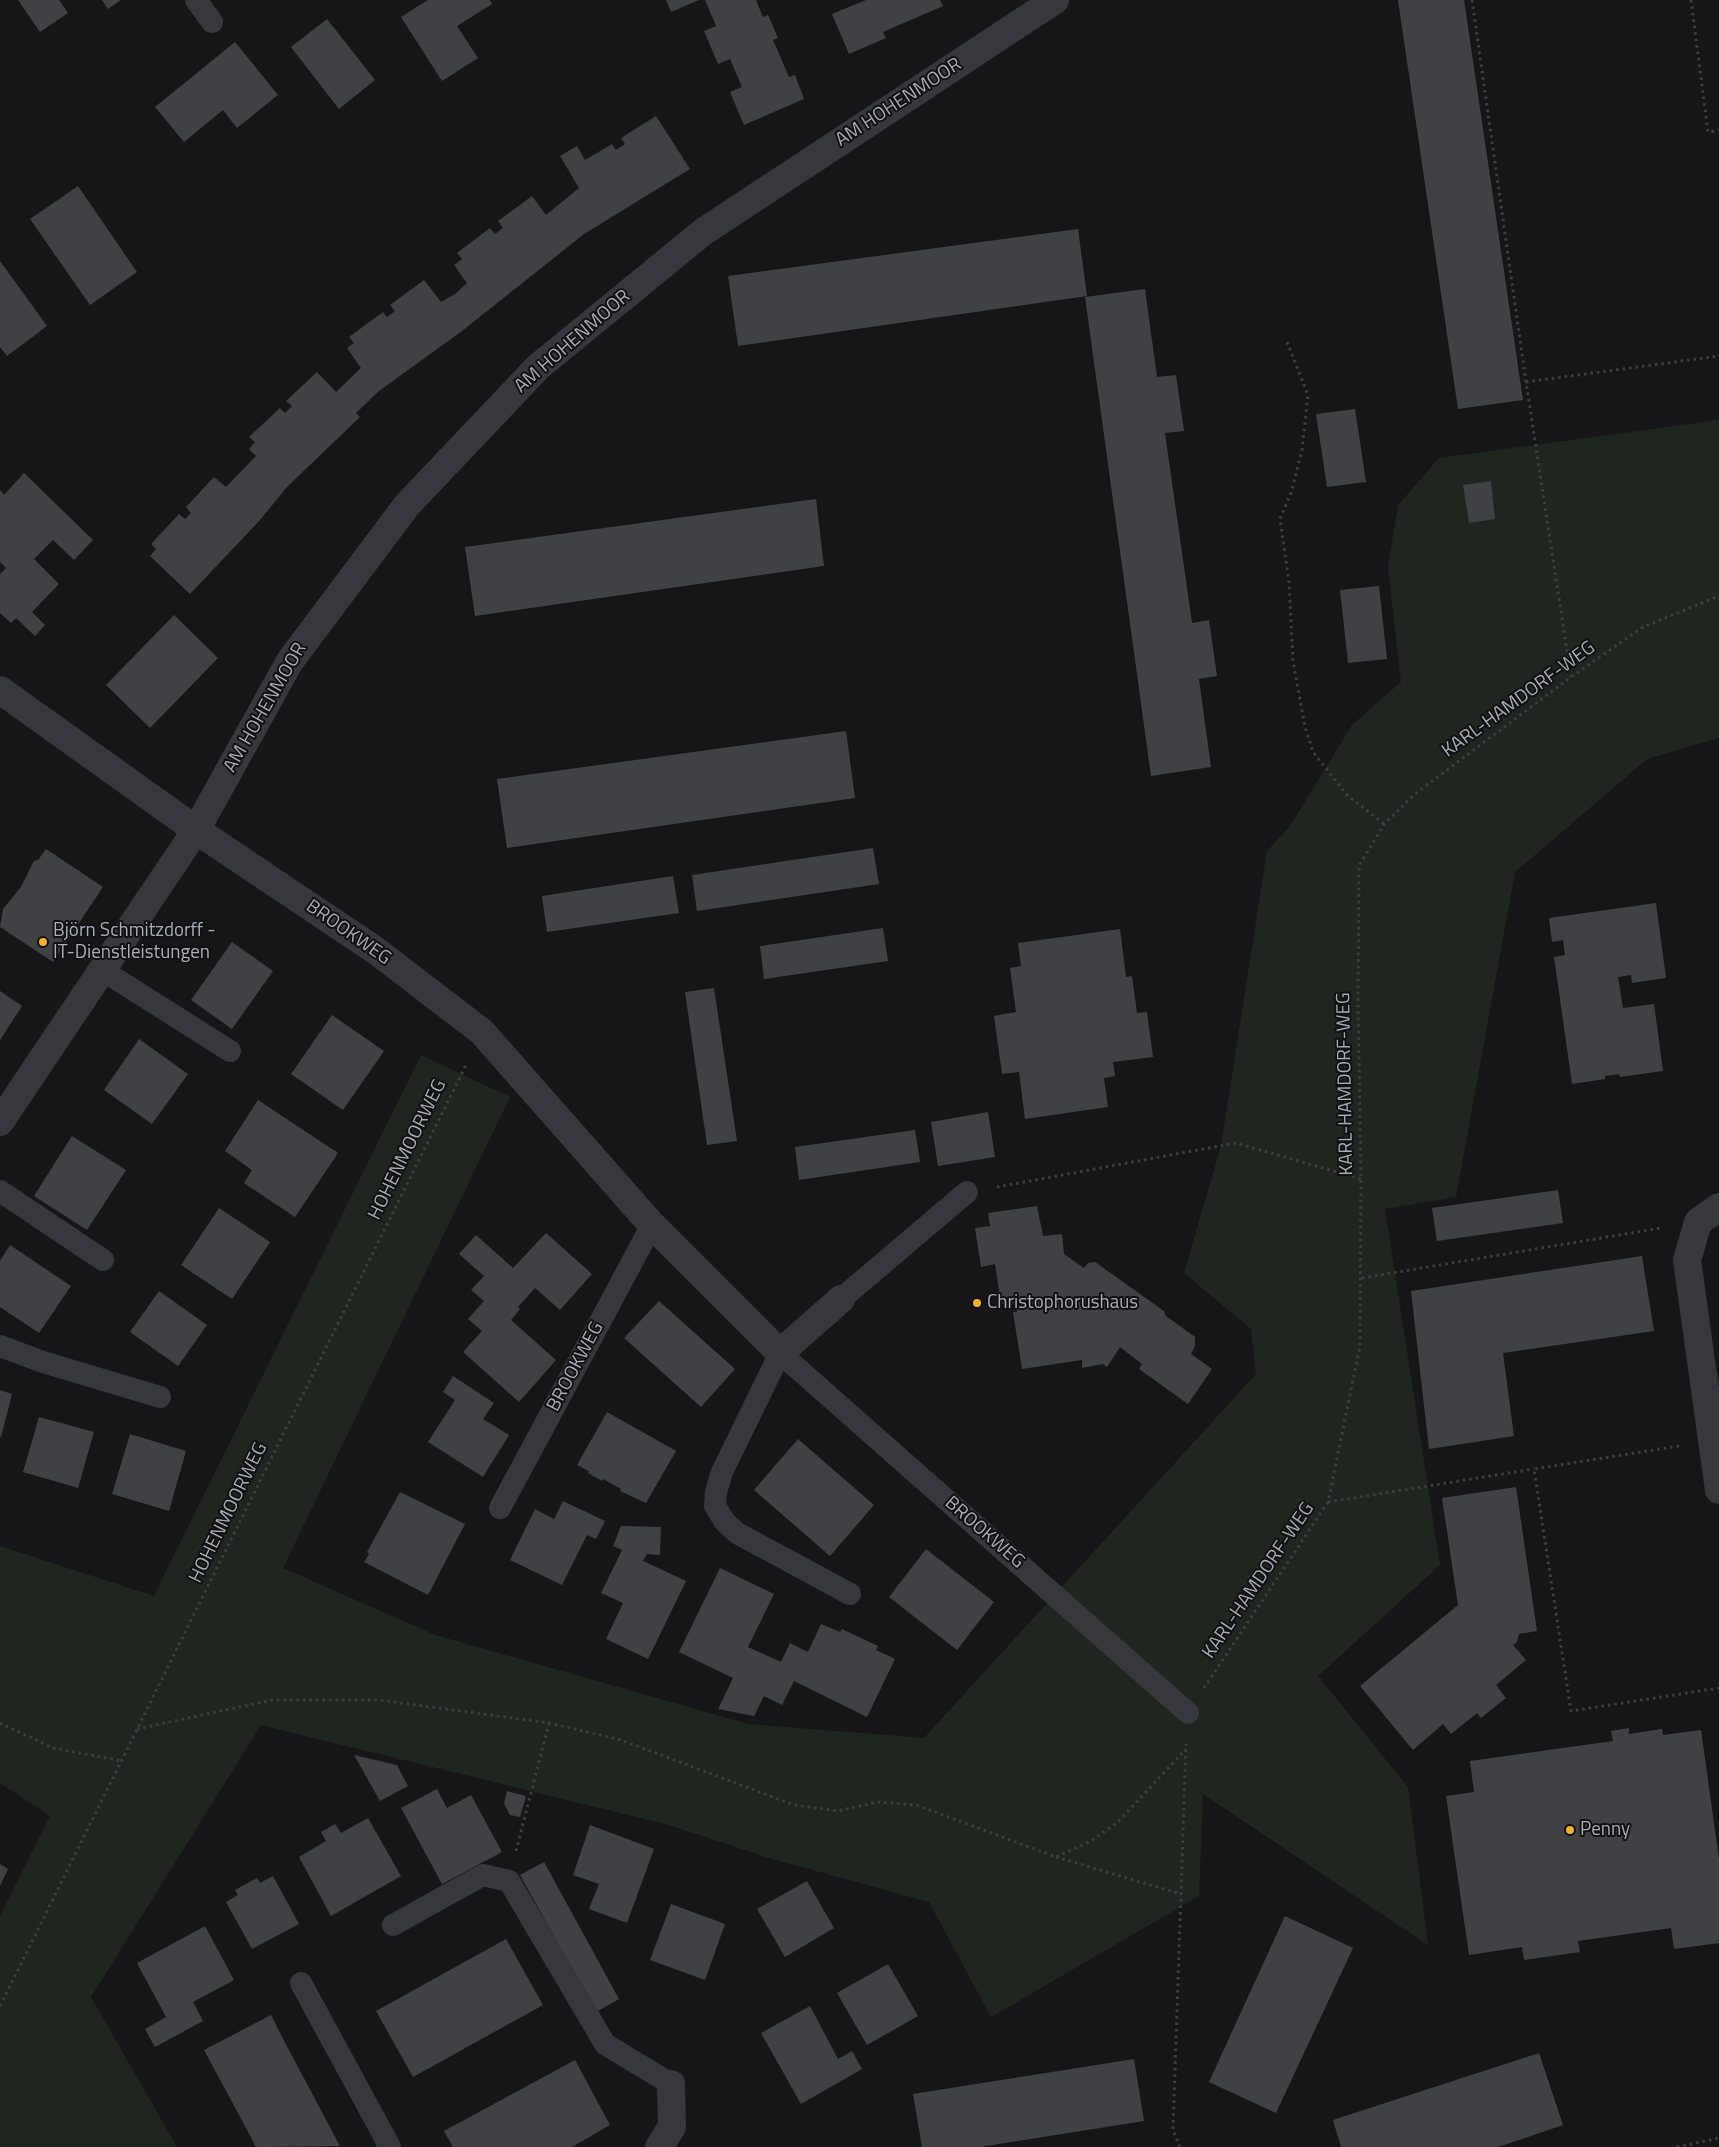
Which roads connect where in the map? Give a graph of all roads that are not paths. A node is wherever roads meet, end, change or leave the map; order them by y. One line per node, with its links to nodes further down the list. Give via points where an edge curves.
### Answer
1 (196, 0): 3 (lane)
2 (1054, 0): 5 (street, AM HOHENMOOR, via 704,232 538,367 406,505 290,661)
3 (212, 22)
4 (0, 690): 5 (street, BROOKWEG)
5 (196, 830): 6 (street, AM HOHENMOOR); 12 (street, BROOKWEG, via 375,950 482,1032)
6 (102, 970): 7 (lane); 8 (street, AM HOHENMOOR)
7 (230, 1051)
8 (0, 1122)
9 (0, 1191): 13 (lane)
10 (967, 1192): 14 (lane)
11 (1709, 1214): 18 (street, via 1687,1260)
12 (652, 1225): 16 (street, BROOKWEG); 19 (lane, BROOKWEG)
13 (104, 1260)
14 (842, 1299): 16 (street)
15 (0, 1346): 17 (lane)
16 (780, 1353): 20 (lane, via 722,1472 715,1506 737,1533); 21 (lane, BROOKWEG)
17 (160, 1397)
18 (1719, 1490)
19 (500, 1508)
20 (850, 1594)
21 (1188, 1713)
22 (393, 1925): 24 (lane, via 483,1875 509,1881 605,2044)
23 (301, 1983): 25 (lane)
24 (671, 2084): 26 (street, via 672,2127)
25 (390, 2147)
26 (659, 2147)

